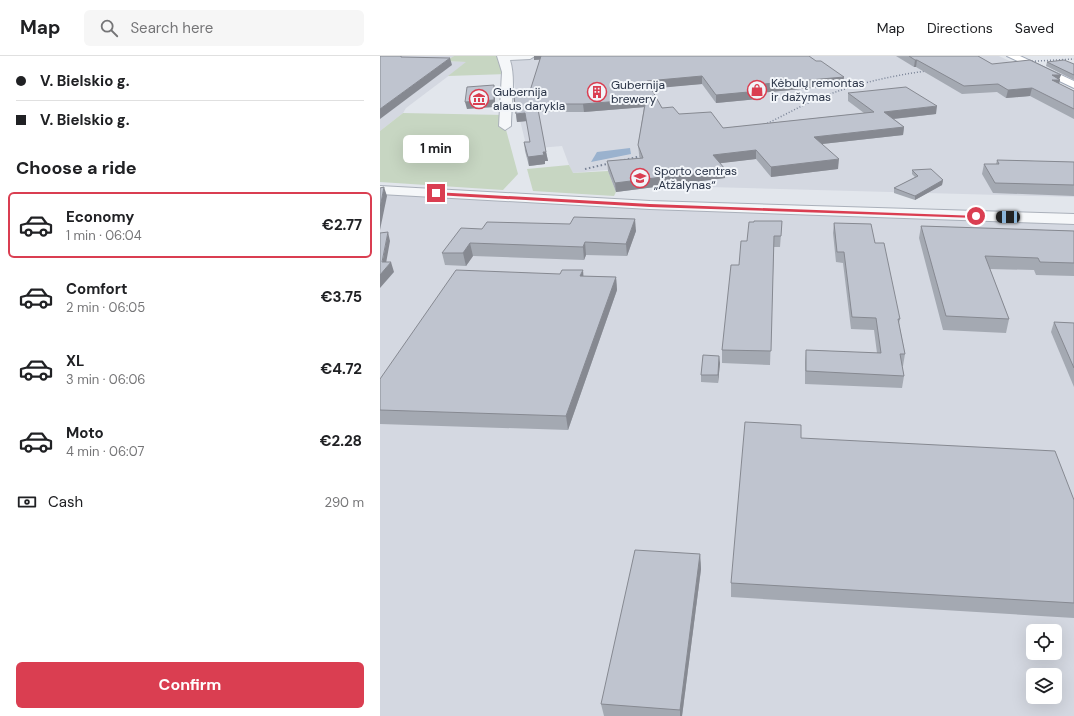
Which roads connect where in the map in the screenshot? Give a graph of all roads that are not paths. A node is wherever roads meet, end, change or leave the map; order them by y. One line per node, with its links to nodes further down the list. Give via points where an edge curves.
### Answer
1 (530, 56): 3 (street)
2 (1012, 56): 4 (main road)
3 (503, 57): 5 (street, via 507,74)
4 (1074, 85)
5 (505, 126)
6 (380, 190): 7 (street, via 650,205)
7 (1074, 219)

